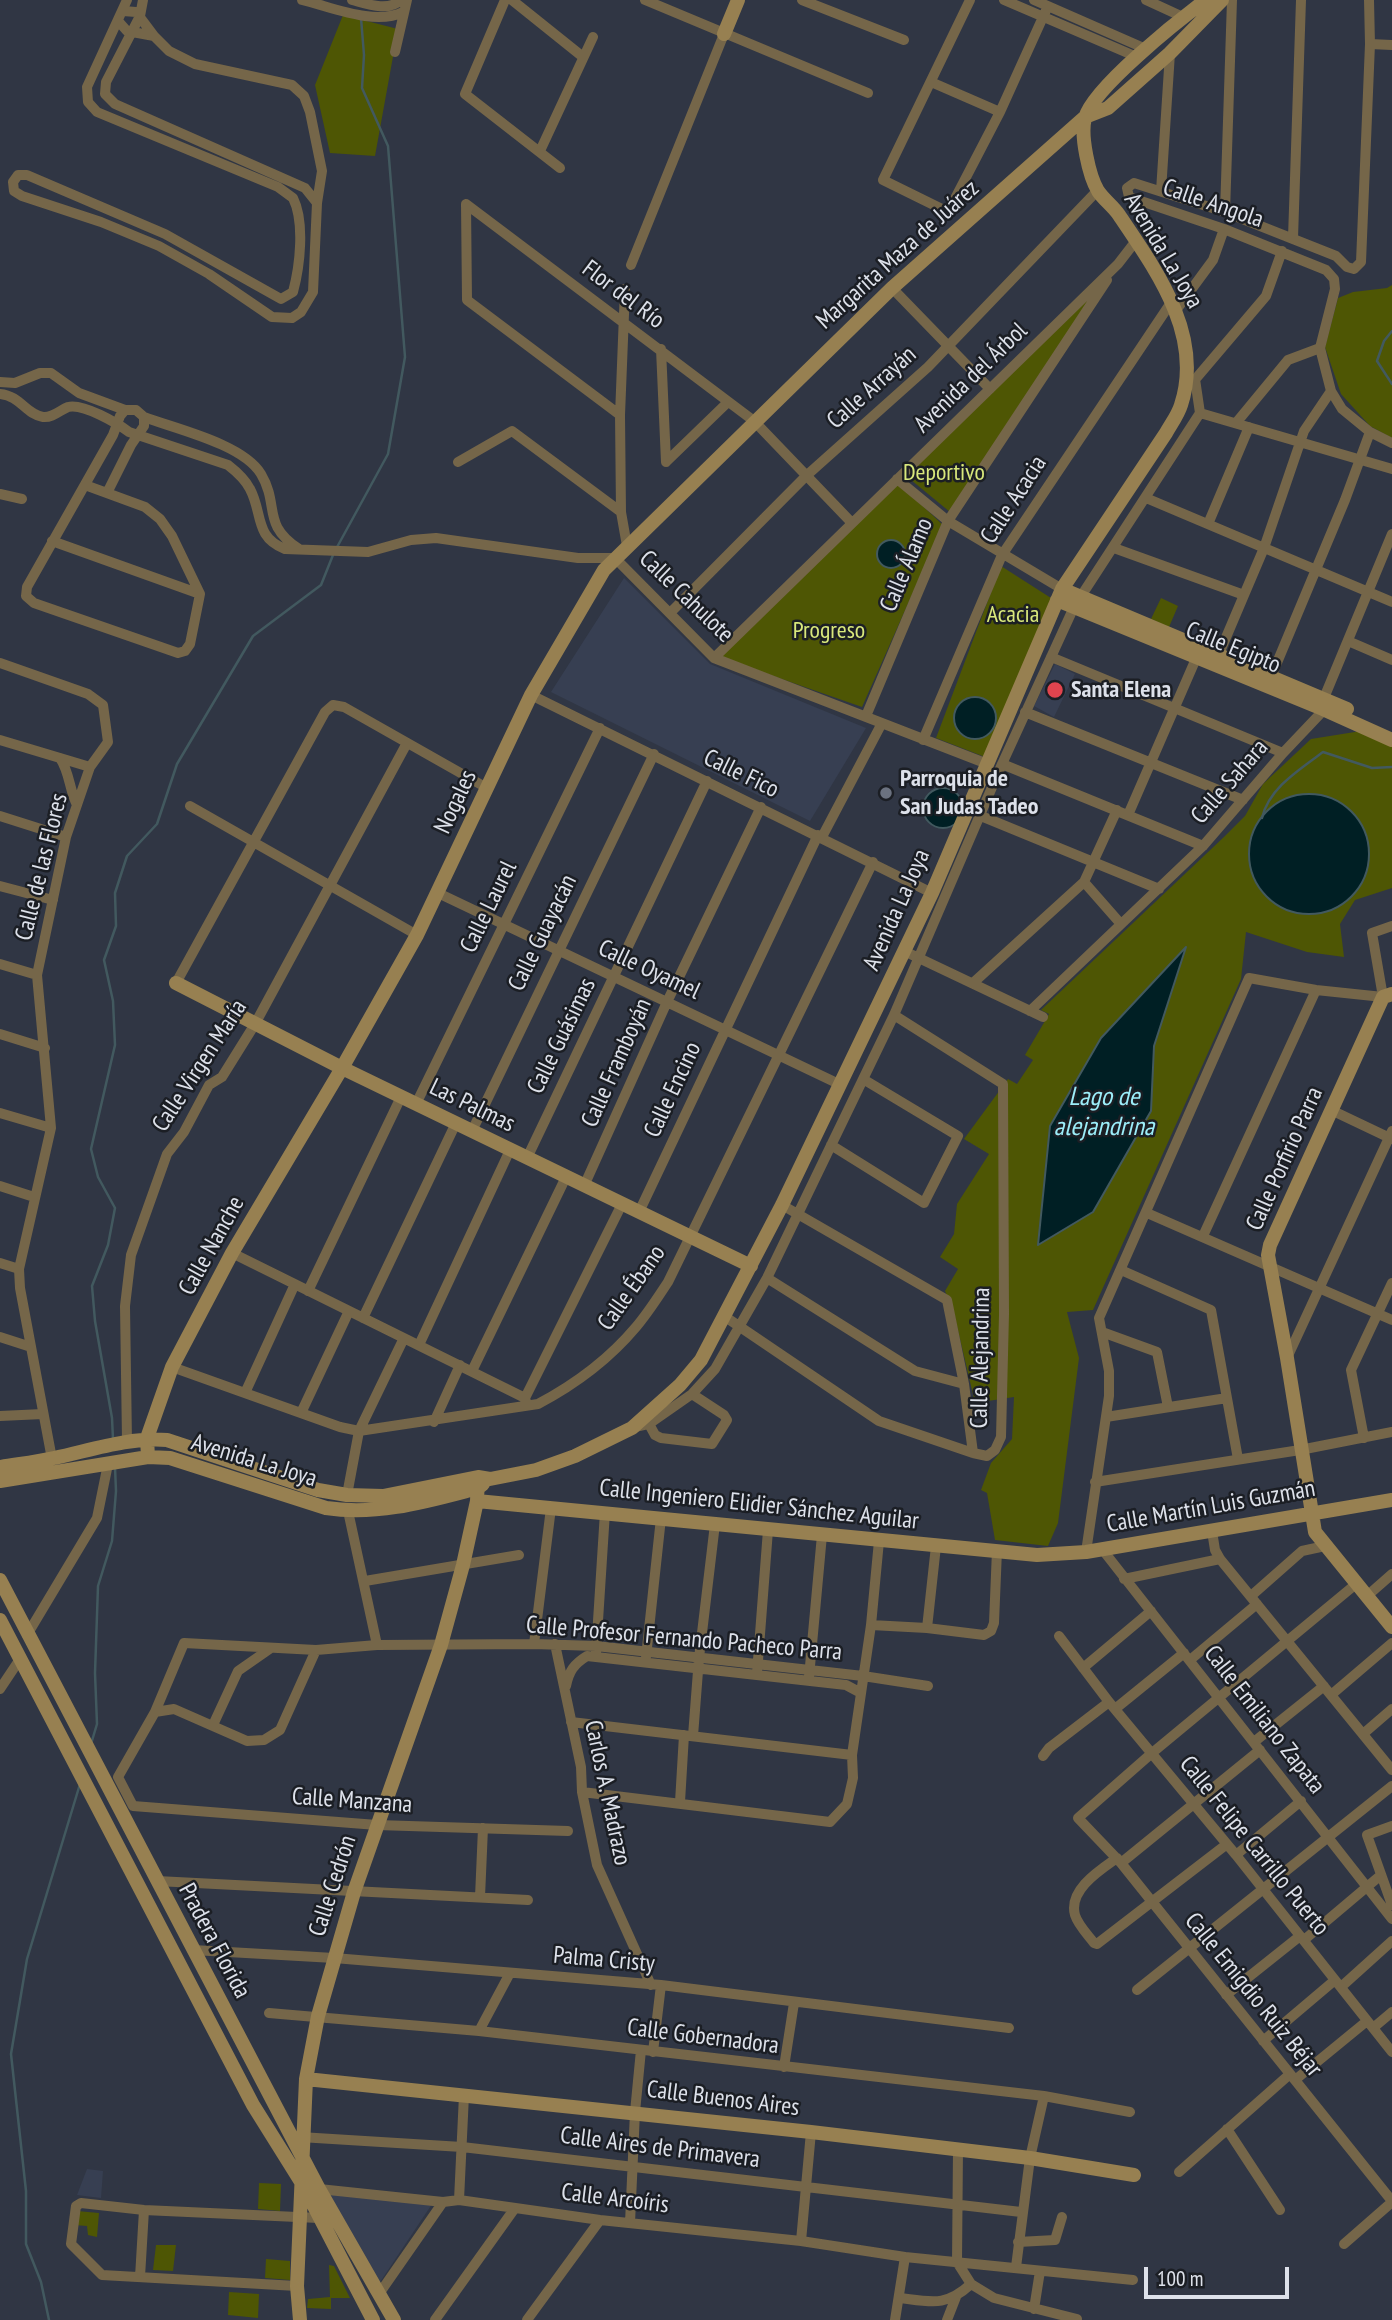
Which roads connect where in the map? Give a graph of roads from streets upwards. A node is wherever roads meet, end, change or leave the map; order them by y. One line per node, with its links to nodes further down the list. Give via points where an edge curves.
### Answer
1 (127, 0): 22 (street)
2 (143, 0): 24 (street)
3 (302, 0): 19 (street)
4 (407, 0): 20 (street)
5 (505, 0): 43 (street, via 465,94)
6 (512, 0): 38 (street)
7 (645, 0): 29 (street)
8 (738, 0): 29 (street)
9 (802, 0): 32 (street)
10 (970, 0): 39 (street)
11 (1004, 0): 25 (street)
12 (1034, 0): 21 (street)
13 (1146, 0): 26 (street)
14 (1206, 0): 26 (street)
15 (1222, 0): 23 (street); 37 (street, Margarita Maza de Juárez)
16 (1232, 0): 23 (street)
17 (1301, 0): 54 (street)
18 (1369, 0): 33 (street)
19 (358, 5): 20 (street, via 390,18)
20 (400, 6): 35 (street)
21 (1048, 6): 25 (street); 36 (street)
22 (123, 11): 24 (street); 27 (street)
23 (1232, 13): 52 (street)
24 (140, 16): 28 (street); 30 (street)
25 (1044, 17): 36 (street); 41 (street)
26 (1183, 17): 36 (street)
27 (119, 22): 28 (street); 49 (street, via 87,87 88,102 97,111 278,187)
28 (133, 32): 30 (street); 46 (street, via 106,82 105,94 115,104)
29 (724, 34): 40 (street); 58 (street)
30 (154, 36): 45 (street, via 195,64 292,85 304,96 310,112)
31 (593, 37): 38 (street)
32 (904, 40)
33 (1370, 44): 34 (street); 54 (street, Calle Angola, via 1362,262 1354,269 1347,267 1336,256)
34 (1392, 45)
35 (396, 51)
36 (1141, 53): 42 (street, via 1100,94)
37 (1170, 53): 42 (street, Margarita Maza de Juárez, via 1108,108); 48 (street)
38 (583, 57): 43 (street)
39 (931, 82): 41 (street); 41 (street, via 883,180 948,212)
40 (868, 93)
41 (1000, 112)
42 (1085, 117): 47 (street, Avenida La Joya, via 1085,148); 59 (street, Margarita Maza de Juárez)
43 (540, 151): 44 (street)
44 (560, 168)
45 (322, 171): 46 (street); 50 (street)
46 (305, 188): 49 (street); 50 (street)
47 (1098, 190): 55 (street, Avenida La Joya); 67 (street, Calle Arrayán)
48 (1161, 191): 52 (street, Calle Angola); 53 (street, Calle Angola, via 1134,183 1127,188 1129,197)
49 (293, 198): 51 (street)
50 (317, 203): 51 (street); 64 (street, via 313,292)
51 (298, 209): 61 (street)
52 (1225, 212): 54 (street, Calle Angola)
53 (1224, 229): 56 (street, Calle Angola); 63 (street, Calle Acacia, via 1213,260)
54 (1293, 238)
55 (1135, 242): 57 (street, Avenida del Árbol); 63 (street, Avenida La Joya)
56 (1282, 251): 68 (street, Calle Angola, via 1334,278); 71 (street, via 1266,296)
57 (1118, 264): 72 (street, Avenida del Árbol); 101 (street, Calle Álamo)
58 (631, 265)
59 (892, 288): 67 (street); 80 (street, Margarita Maza de Juárez)
60 (625, 289): 66 (street)
61 (293, 292): 62 (street); 64 (street)
62 (281, 299): 65 (street); 65 (street, via 177,240 112,210 27,175 18,175 13,182 14,191 22,196 159,246 272,317)
63 (1174, 305): 71 (street, Avenida La Joya, via 1184,332); 110 (street, Calle Acacia)
64 (304, 307): 65 (street, via 297,316)
65 (287, 318)
66 (623, 321): 69 (street, Flor del Río); 78 (street); 78 (street, Flor del Río, via 466,204 467,300)
67 (948, 345): 72 (street); 93 (street, Calle Arrayán)
68 (1320, 348): 73 (street, Calle Angola); 81 (street, via 1288,360)
69 (660, 349): 75 (street, Flor del Río); 75 (street, via 666,462)
70 (0, 382): 76 (street, via 15,383 51,373 79,393)
71 (1190, 384): 77 (street, Avenida La Joya); 115 (street, Avenida La Joya, via 1166,433)
72 (990, 389): 94 (street, Avenida del Árbol)
73 (1331, 391): 84 (street, Calle Angola, via 1342,409); 86 (street)
74 (0, 394): 82 (street, via 13,395 43,417 80,407)
75 (728, 402): 80 (street, Flor del Río)
76 (125, 410): 79 (street, via 136,410); 82 (street)
77 (1200, 413): 81 (street); 98 (street, Avenida La Joya)
78 (620, 415): 100 (street)
79 (144, 417): 85 (street); 109 (street, via 225,446 248,460 267,487 277,530)
80 (754, 421): 93 (street, Flor del Río); 106 (street, Margarita Maza de Juárez)
81 (1236, 423): 83 (street)
82 (118, 424): 85 (street); 88 (street)
83 (1249, 427): 86 (street); 103 (street)
84 (1370, 432): 87 (street, Calle Angola); 89 (street)
85 (139, 434): 90 (street); 109 (street, Calle Cahulote, via 228,465 251,491 265,535 274,545)
86 (1301, 442): 89 (street); 108 (street)
87 (1392, 443)
88 (104, 452): 90 (street); 95 (street)
89 (1360, 459): 92 (street); 112 (street)
90 (122, 461): 96 (street)
91 (458, 462): 100 (street, via 512,431)
92 (1392, 469)
93 (806, 476): 102 (street, Flor del Río); 119 (street, Calle Arrayán)
94 (897, 478): 101 (street); 102 (street, Avenida del Árbol)
95 (85, 485): 96 (street); 105 (street)
96 (107, 493): 114 (street, via 145,507 160,519)
97 (0, 494): 99 (street)
98 (1146, 498): 103 (street); 107 (street, Avenida La Joya)
99 (22, 499)
100 (621, 512): 106 (street)
101 (948, 521): 110 (street); 132 (street, Calle Álamo)
102 (851, 522): 123 (street, Avenida del Árbol)
103 (1208, 524): 108 (street)
104 (1392, 534): 113 (street, Calle Sahara)
105 (52, 541): 114 (street); 114 (street, via 27,587 26,596 34,603 178,653 190,644)
106 (627, 546): 111 (street, Margarita Maza de Juárez)
107 (1114, 548): 116 (street); 117 (street, Avenida La Joya)
108 (1264, 548): 112 (street); 116 (street)
109 (307, 552): 111 (street, Calle Cahulote, via 362,552 436,538 578,558)
110 (1002, 555): 115 (street); 137 (street, Calle Acacia)
111 (615, 558): 119 (street, Calle Cahulote); 128 (street, Nogales, via 593,586)
112 (1316, 570): 113 (street); 127 (street)
113 (1368, 592): 118 (street); 120 (street, Calle Sahara)
114 (200, 594)
115 (1059, 594): 117 (street, Calle Egipto); 143 (street, Avenida La Joya)
116 (1244, 596): 124 (street)
117 (1077, 602): 121 (street, Calle Egipto); 122 (street, Avenida La Joya)
118 (1392, 602)
119 (671, 612): 123 (street, Calle Cahulote)
120 (1348, 641): 125 (street); 129 (street, Calle Sahara)
121 (1199, 652): 124 (street, Calle Egipto); 130 (street)
122 (1051, 657): 130 (street); 131 (street, Avenida La Joya)
123 (714, 658): 132 (street, Calle Cahulote)
124 (1217, 659): 127 (street, Calle Egipto); 129 (street, Calle Egipto)
125 (1392, 660)
126 (0, 663): 146 (street, Calle de las Flores, via 89,694 103,705 108,742)
127 (1272, 677): 129 (street, Calle Egipto)
128 (531, 695): 134 (street, Calle Fico); 148 (street, Nogales)
129 (1323, 703): 135 (street, Calle Egipto); 138 (street, Calle Egipto); 140 (street, Calle Sahara)
130 (1176, 708): 140 (street); 144 (street)
131 (1026, 712): 144 (street); 145 (street, Avenida La Joya)
132 (866, 716): 133 (street, Calle Cahulote)
133 (882, 723): 137 (street, Calle Cahulote); 157 (street, Calle Encino)
134 (600, 728): 141 (street, Calle Fico); 170 (street, Calle Laurel)
135 (1392, 731)
136 (0, 740): 142 (street)
137 (923, 740): 143 (street, Calle Cahulote)
138 (1392, 740)
139 (407, 743): 148 (street); 159 (street, via 333,705); 164 (street, Calle Virgen María)
140 (1283, 753): 149 (street, Calle Sahara)
141 (654, 754): 147 (street, Calle Fico); 174 (street, Calle Guayacán)
142 (60, 758): 146 (street); 150 (street, via 69,772)
143 (985, 763): 168 (street, Avenida La Joya)
144 (1151, 763): 149 (street); 154 (street)
145 (1002, 764): 153 (street); 156 (street, Avenida La Joya)
146 (90, 767): 150 (street, Calle de las Flores)
147 (707, 781): 152 (street, Calle Fico); 179 (street, Calle Guásimas)
148 (487, 788): 167 (street, Nogales)
149 (1243, 800): 160 (street, Calle Sahara)
150 (77, 805): 158 (street, Calle de las Flores)
151 (190, 806): 159 (street)
152 (761, 807): 157 (street, Calle Fico); 184 (street, Calle Framboyán)
153 (1117, 810): 154 (street); 161 (street)
154 (1128, 815): 160 (street)
155 (0, 816): 158 (street)
156 (981, 816): 161 (street); 176 (street, Avenida La Joya)
157 (820, 836): 162 (street, Calle Fico); 189 (street, Calle Encino)
158 (66, 837): 169 (street, Calle de las Flores)
159 (251, 842): 164 (street); 180 (street)
160 (1203, 846): 166 (street, Calle Sahara)
161 (1096, 861): 163 (street); 166 (street)
162 (873, 862): 168 (street, Calle Fico); 192 (street, Calle Ébano)
163 (1084, 882): 171 (street); 181 (street)
164 (329, 885): 173 (street); 188 (street, Calle Virgen María)
165 (0, 886): 169 (street)
166 (1159, 889): 171 (street, Calle Sahara)
167 (438, 893): 170 (street, Calle Oyamel); 173 (street, Nogales)
168 (932, 893): 175 (street, Avenida La Joya)
169 (53, 900): 178 (street, Calle de las Flores)
170 (503, 923): 174 (street, Calle Oyamel); 197 (street, Calle Laurel)
171 (1120, 923): 185 (street, Calle Sahara)
172 (1392, 926): 183 (street, via 1372,933)
173 (417, 935): 193 (street, Nogales)
174 (558, 950): 179 (street, Calle Oyamel); 202 (street, Calle Guayacán)
175 (904, 951): 176 (street); 195 (street, Avenida La Joya)
176 (920, 958): 181 (street); 186 (street, Avenida La Joya)
177 (0, 964): 178 (street)
178 (37, 975): 191 (street, Calle de las Flores)
179 (614, 977): 184 (street, Calle Oyamel); 206 (street, Calle Guásimas)
180 (176, 983): 188 (street, Las Palmas)
181 (973, 983): 185 (street)
182 (1316, 990): 183 (street); 215 (street, via 1249,978); 216 (street)
183 (1387, 996): 198 (street, Calle Porfirio Parra)
184 (667, 1002): 189 (street, Calle Oyamel); 209 (street, Calle Framboyán)
185 (1030, 1011): 187 (street)
186 (894, 1015): 194 (street, Avenida La Joya); 263 (street, Calle Alejandrina, via 1003,1084 1001,1437 987,1456)
187 (1043, 1017)
188 (255, 1024): 193 (street, Las Palmas); 261 (street, Calle Virgen María, via 222,1077 209,1085 167,1154 131,1255)
189 (724, 1029): 192 (street, Calle Oyamel); 213 (street, Calle Encino)
190 (0, 1034): 191 (street)
191 (45, 1048): 201 (street, Calle de las Flores)
192 (779, 1055): 195 (street, Calle Oyamel); 217 (street, Calle Ébano)
193 (342, 1068): 196 (street, Las Palmas); 218 (street, Calle Nanche)
194 (863, 1079): 204 (street, Avenida La Joya); 204 (street, via 958,1136 924,1203)
195 (841, 1084): 212 (street, Avenida La Joya)
196 (401, 1097): 197 (street, Las Palmas); 228 (street)
197 (416, 1104): 200 (street, Las Palmas)
198 (1331, 1110): 203 (street); 221 (street, Calle Porfirio Parra, via 1269,1245)
199 (0, 1113): 201 (street)
200 (456, 1124): 202 (street, Las Palmas); 232 (street)
201 (51, 1128): 210 (street, Calle de las Flores)
202 (472, 1131): 205 (street, Las Palmas)
203 (1391, 1136): 227 (street)
204 (831, 1144): 214 (street, Avenida La Joya)
205 (510, 1150): 206 (street, Las Palmas); 238 (street)
206 (527, 1158): 207 (street, Las Palmas)
207 (566, 1177): 209 (street, Las Palmas); 243 (street)
208 (0, 1186): 210 (street)
209 (584, 1186): 211 (street, Las Palmas)
210 (34, 1197): 222 (street, Calle de las Flores)
211 (622, 1204): 213 (street, Las Palmas); 248 (street)
212 (782, 1205): 214 (street); 220 (street, Avenida La Joya)
213 (639, 1212): 217 (street, Las Palmas)
214 (799, 1213): 224 (street, Avenida La Joya); 244 (street, via 947,1300)
215 (1147, 1213): 216 (street); 223 (street)
216 (1203, 1236): 221 (street)
217 (691, 1237): 220 (street, Las Palmas); 248 (street, Calle Ébano, via 668,1282 636,1327 603,1361 538,1404)
218 (232, 1253): 226 (street); 242 (street, Calle Nanche)
219 (0, 1263): 222 (street)
220 (751, 1266): 231 (street, Avenida La Joya)
221 (1270, 1267): 227 (street); 240 (street, Calle Porfirio Parra)
222 (19, 1269): 239 (street, Calle de las Flores)
223 (1121, 1270): 235 (street, via 1099,1318); 247 (street, via 1211,1310)
224 (767, 1278): 234 (street, Avenida La Joya); 244 (street, via 915,1371)
225 (1392, 1283): 230 (street)
226 (295, 1284): 228 (street); 245 (street)
227 (1321, 1289): 230 (street); 240 (street)
228 (308, 1291): 229 (street)
229 (349, 1311): 232 (street); 250 (street)
230 (1378, 1313): 233 (street); 260 (street, via 1351,1370)
231 (724, 1316): 234 (street, Calle Alejandrina); 256 (street, Avenida La Joya, via 701,1360)
232 (363, 1318): 237 (street)
233 (1392, 1320)
234 (740, 1327): 246 (street, Avenida La Joya, via 715,1369); 263 (street, Calle Alejandrina, via 879,1421)
235 (1102, 1332): 249 (street, via 1157,1352); 253 (street, via 1109,1371)
236 (0, 1338): 239 (street)
237 (404, 1338): 238 (street); 257 (street)
238 (419, 1345): 241 (street)
239 (31, 1347): 251 (street, Calle de las Flores)
240 (1287, 1358): 262 (street, Calle Porfirio Parra)
241 (460, 1365): 243 (street); 254 (street)
242 (172, 1367): 245 (street, Calle Ébano); 259 (street, Calle Nanche)
243 (472, 1371): 248 (street)
244 (964, 1384): 263 (street)
245 (245, 1393): 250 (street, Calle Ébano)
246 (692, 1394): 255 (street, Avenida La Joya); 255 (street, via 727,1420 712,1444 661,1438)
247 (1227, 1398): 249 (street); 266 (street)
248 (526, 1402): 254 (street, Calle Ébano)
249 (1168, 1407): 253 (street)
250 (301, 1413): 257 (street, Calle Ébano)
251 (43, 1414): 252 (street); 265 (street, Calle de las Flores)
252 (2, 1415)
253 (1106, 1417): 270 (street)
254 (434, 1422): 257 (street, Calle Ébano)
255 (649, 1424): 256 (street, Avenida La Joya)
256 (632, 1428): 271 (street, Avenida La Joya, via 575,1456)
257 (359, 1432): 272 (street)
258 (1392, 1432): 260 (street)
259 (147, 1438): 261 (street, Avenida La Joya); 264 (street, Calle Nanche); 272 (street, Avenida La Joya, via 167,1440 318,1490)
260 (1364, 1438): 262 (street)
261 (118, 1443): 265 (street, Avenida La Joya)
262 (1300, 1450): 266 (street); 276 (street, Calle Porfirio Parra)
263 (973, 1453)
264 (148, 1457): 267 (street, Avenida La Joya); 275 (street, Avenida La Joya, via 170,1458)
265 (52, 1459): 268 (street, Avenida La Joya)
266 (1238, 1459): 270 (street)
267 (113, 1463): 269 (street, Avenida La Joya); 306 (street, via 97,1518)
268 (0, 1467)
269 (0, 1481)
270 (1095, 1482): 288 (street)
271 (481, 1486): 272 (street, Avenida La Joya); 274 (street, Calle Ingeniero Elidier Sánchez Aguilar); 275 (street, Avenida La Joya, via 410,1506); 292 (street, Calle Cedrón)
272 (347, 1495)
273 (1392, 1500): 276 (street, Calle Martín Luis Guzmán)
274 (551, 1508): 277 (street, Calle Ingeniero Elidier Sánchez Aguilar); 310 (street)
275 (348, 1511): 296 (street)
276 (1310, 1512): 281 (street, Calle Martín Luis Guzmán); 285 (street, Calle Porfirio Parra)
277 (605, 1513): 278 (street, Calle Ingeniero Elidier Sánchez Aguilar); 316 (street)
278 (661, 1518): 279 (street, Calle Ingeniero Elidier Sánchez Aguilar); 318 (street)
279 (715, 1524): 280 (street, Calle Ingeniero Elidier Sánchez Aguilar); 320 (street)
280 (768, 1530): 282 (street, Calle Ingeniero Elidier Sánchez Aguilar); 322 (street)
281 (1212, 1531): 286 (street, Calle Martín Luis Guzmán); 291 (street)
282 (822, 1535): 283 (street, Calle Ingeniero Elidier Sánchez Aguilar); 323 (street)
283 (879, 1541): 284 (street, Calle Ingeniero Elidier Sánchez Aguilar); 302 (street)
284 (936, 1546): 287 (street, Calle Ingeniero Elidier Sánchez Aguilar); 304 (street)
285 (1325, 1546): 297 (street, Calle Porfirio Parra); 299 (street, via 1302,1551)
286 (1102, 1549): 288 (street, Calle Martín Luis Guzmán); 294 (street, Calle Emiliano Zapata)
287 (997, 1550): 290 (street, Calle Ingeniero Elidier Sánchez Aguilar); 304 (street, via 991,1631)
288 (1086, 1552): 290 (street, Calle Martín Luis Guzmán)
289 (519, 1555): 292 (street)
290 (1037, 1556)
291 (1220, 1559): 294 (street); 299 (street)
292 (463, 1565): 296 (street); 313 (street, Calle Cedrón)
293 (1392, 1574): 298 (street)
294 (1124, 1579): 300 (street, Calle Emiliano Zapata)
295 (0, 1580): 306 (street, Pradera Florida)
296 (365, 1581): 312 (street)
297 (1356, 1584): 298 (street, Calle Porfirio Parra); 308 (street)
298 (1367, 1596): 303 (street, Calle Porfirio Parra)
299 (1254, 1600): 308 (street); 317 (street)
300 (1151, 1612): 317 (street, Calle Emiliano Zapata); 321 (street)
301 (0, 1619): 305 (street, Pradera Florida)
302 (871, 1625): 304 (street); 324 (street)
303 (1392, 1627)
304 (927, 1628)
305 (4, 1634): 319 (street, Pradera Florida)
306 (27, 1636): 357 (street, Pradera Florida)
307 (1059, 1636): 321 (street, Calle Felipe Carrillo Puerto)
308 (1288, 1642): 327 (street); 330 (street)
309 (1392, 1643): 327 (street)
310 (534, 1644): 311 (street, Calle Profesor Fernando Pacheco Parra); 313 (street, Calle Profesor Fernando Pacheco Parra)
311 (555, 1644): 316 (street, Calle Profesor Fernando Pacheco Parra); 328 (street, Carlos A. Madrazo)
312 (377, 1645): 313 (street, Calle Profesor Fernando Pacheco Parra); 315 (street, Calle Profesor Fernando Pacheco Parra)
313 (441, 1645): 348 (street, Calle Cedrón)
314 (271, 1648): 315 (street, Calle Profesor Fernando Pacheco Parra); 333 (street, Calle Profesor Fernando Pacheco Parra, via 184,1643); 335 (street, via 238,1671)
315 (316, 1650): 335 (street, via 280,1730 264,1740 247,1741)
316 (596, 1652): 318 (street, Calle Profesor Fernando Pacheco Parra); 328 (street, via 573,1666)
317 (1187, 1656): 330 (street, Calle Emiliano Zapata); 331 (street)
318 (646, 1657): 320 (street, Calle Profesor Fernando Pacheco Parra)
319 (20, 1659): 326 (street); 392 (street, Pradera Florida)
320 (698, 1663): 322 (street, Calle Profesor Fernando Pacheco Parra); 337 (street)
321 (1083, 1668): 331 (street, Calle Felipe Carrillo Puerto)
322 (757, 1670): 323 (street, Calle Profesor Fernando Pacheco Parra)
323 (809, 1676): 324 (street, Calle Profesor Fernando Pacheco Parra); 329 (street)
324 (863, 1676): 325 (street, Calle Profesor Fernando Pacheco Parra); 329 (street)
325 (928, 1686)
326 (0, 1689)
327 (1327, 1690): 336 (street); 338 (street)
328 (565, 1693): 334 (street, Carlos A. Madrazo)
329 (861, 1693): 340 (street)
330 (1220, 1698): 338 (street, Calle Emiliano Zapata); 339 (street)
331 (1112, 1706): 339 (street, Calle Felipe Carrillo Puerto); 341 (street)
332 (1392, 1709): 336 (street)
333 (155, 1712): 335 (street, via 174,1709); 348 (street, Calle Manzana, via 118,1777 133,1806)
334 (570, 1722): 337 (street); 344 (street, Carlos A. Madrazo)
335 (213, 1725)
336 (1363, 1734): 342 (street)
337 (689, 1735): 340 (street); 346 (street)
338 (1257, 1746): 345 (street, Calle Emiliano Zapata); 347 (street)
339 (1152, 1753): 347 (street, Calle Felipe Carrillo Puerto); 355 (street, Calle Emigdio Ruiz Béjar, via 1078,1818)
340 (852, 1755): 346 (street, via 847,1804 830,1822)
341 (1042, 1756)
342 (1392, 1770)
343 (1392, 1786): 352 (street)
344 (582, 1792): 346 (street); 373 (street, Carlos A. Madrazo, via 597,1865)
345 (1301, 1801): 352 (street, Calle Emiliano Zapata); 354 (street)
346 (680, 1802)
347 (1194, 1804): 353 (street, Calle Felipe Carrillo Puerto); 355 (street)
348 (377, 1825): 350 (street, Calle Manzana); 360 (street, Calle Cedrón)
349 (1392, 1826): 356 (street, via 1367,1835)
350 (483, 1828): 351 (street, Calle Manzana); 361 (street)
351 (568, 1831)
352 (1329, 1837): 358 (street, Calle Emiliano Zapata); 359 (street)
353 (1227, 1844): 354 (street, Calle Felipe Carrillo Puerto); 363 (street)
354 (1236, 1855): 359 (street, Calle Felipe Carrillo Puerto)
355 (1119, 1860): 363 (street, Calle Emigdio Ruiz Béjar); 363 (street, via 1087,1879 1074,1905 1077,1920 1094,1943 1099,1944)
356 (1381, 1875): 358 (street); 364 (street)
357 (157, 1881): 360 (street); 369 (street, Pradera Florida)
358 (1368, 1887): 365 (street, Calle Emiliano Zapata); 366 (street)
359 (1263, 1889): 366 (street, Calle Felipe Carrillo Puerto); 368 (street)
360 (354, 1892): 361 (street); 370 (street, Calle Cedrón)
361 (480, 1898): 362 (street)
362 (528, 1900)
363 (1152, 1902): 368 (street, Calle Emigdio Ruiz Béjar)
364 (1392, 1905)
365 (1392, 1919)
366 (1302, 1938): 372 (street, Calle Felipe Carrillo Puerto); 375 (street)
367 (1392, 1941): 372 (street)
368 (1189, 1949): 374 (street); 375 (street, Calle Emigdio Ruiz Béjar)
369 (193, 1950): 370 (street, Palma Cristy); 393 (street, Pradera Florida)
370 (334, 1958): 371 (street, Palma Cristy); 379 (street, Calle Cedrón)
371 (510, 1973): 373 (street, Palma Cristy); 382 (street)
372 (1338, 1984): 380 (street, Calle Felipe Carrillo Puerto); 383 (street)
373 (656, 1985): 376 (street, Palma Cristy); 385 (street)
374 (1137, 1990)
375 (1226, 1995): 383 (street, Calle Emigdio Ruiz Béjar)
376 (793, 2003): 381 (street, Palma Cristy); 387 (street)
377 (1392, 2012): 380 (street)
378 (269, 2013): 379 (street, Calle Gobernadora)
379 (318, 2016): 382 (street, Calle Gobernadora); 389 (street, Calle Cedrón)
380 (1370, 2025): 386 (street, Calle Felipe Carrillo Puerto); 388 (street)
381 (1009, 2028)
382 (479, 2031): 384 (street, Calle Gobernadora)
383 (1263, 2040): 388 (street, Calle Emigdio Ruiz Béjar)
384 (641, 2050): 385 (street, Calle Gobernadora); 395 (street)
385 (653, 2052): 387 (street, Calle Gobernadora)
386 (1392, 2052)
387 (784, 2067): 391 (street, Calle Gobernadora)
388 (1292, 2077): 397 (street); 412 (street, Calle Emigdio Ruiz Béjar)
389 (306, 2079): 390 (street, Calle Buenos Aires); 394 (street, Calle Cedrón)
390 (464, 2095): 395 (street, Calle Buenos Aires); 400 (street)
391 (1044, 2096): 396 (street, Calle Gobernadora); 402 (street)
392 (253, 2105): 399 (street, via 267,2120); 407 (street, Pradera Florida)
393 (276, 2107): 394 (street, via 290,2116); 399 (street, Pradera Florida)
394 (305, 2107): 399 (street, Calle Cedrón)
395 (635, 2112): 398 (street, Calle Buenos Aires); 404 (street)
396 (1130, 2112)
397 (1227, 2129): 405 (street); 416 (street)
398 (811, 2132): 401 (street, Calle Buenos Aires); 408 (street)
399 (297, 2133): 400 (street, Calle Aires de Primavera); 403 (street, Pradera Florida)
400 (462, 2147): 404 (street, Calle Aires de Primavera); 410 (street)
401 (958, 2150): 402 (street, Calle Buenos Aires); 413 (street)
402 (1030, 2158): 406 (street, Calle Buenos Aires); 417 (street)
403 (304, 2160): 407 (street); 409 (street, Pradera Florida)
404 (632, 2166): 408 (street, Calle Aires de Primavera); 422 (street)
405 (1178, 2172)
406 (1134, 2175)
407 (303, 2185): 418 (street); 420 (street, Pradera Florida)
408 (806, 2186): 413 (street, Calle Aires de Primavera); 424 (street)
409 (319, 2189): 411 (street, Calle Arcoíris); 423 (street, Pradera Florida)
410 (459, 2200): 411 (street, Calle Arcoíris); 414 (street, Calle Arcoíris)
411 (443, 2202): 435 (street)
412 (1392, 2202): 426 (street)
413 (956, 2203): 417 (street, Calle Aires de Primavera); 428 (street)
414 (515, 2208): 421 (street, Calle Arcoíris); 444 (street)
415 (144, 2210): 418 (street); 431 (street); 431 (street, via 81,2203 76,2206 70,2241 102,2275)
416 (1280, 2210)
417 (1021, 2212): 425 (street)
418 (300, 2217): 420 (street); 434 (street)
419 (1062, 2217): 425 (street, via 1055,2240)
420 (319, 2218): 423 (street); 442 (street, Pradera Florida)
421 (600, 2220): 422 (street, Calle Arcoíris); 445 (street)
422 (630, 2223): 424 (street, Calle Arcoíris)
423 (343, 2232): 435 (street, Pradera Florida)
424 (801, 2241): 427 (street, Calle Arcoíris)
425 (1018, 2242): 429 (street)
426 (1344, 2244)
427 (905, 2257): 428 (street, Calle Arcoíris); 437 (street)
428 (957, 2262): 429 (street, Calle Arcoíris); 433 (street)
429 (1016, 2267): 430 (street, Calle Arcoíris)
430 (1040, 2271): 432 (street, Calle Arcoíris); 439 (street)
431 (140, 2277): 434 (street)
432 (1133, 2280)
433 (971, 2284): 436 (street); 439 (street, via 994,2298)
434 (297, 2287): 441 (street)
435 (379, 2294): 443 (street, Pradera Florida)
436 (956, 2297): 438 (street); 447 (street)
437 (900, 2298): 438 (street); 446 (street)
438 (933, 2302): 447 (street)
439 (1039, 2313): 440 (street)
440 (1077, 2319)
441 (300, 2320)
442 (373, 2320)
443 (394, 2320)
444 (435, 2320)
445 (527, 2320)
446 (895, 2320)
447 (946, 2320)

